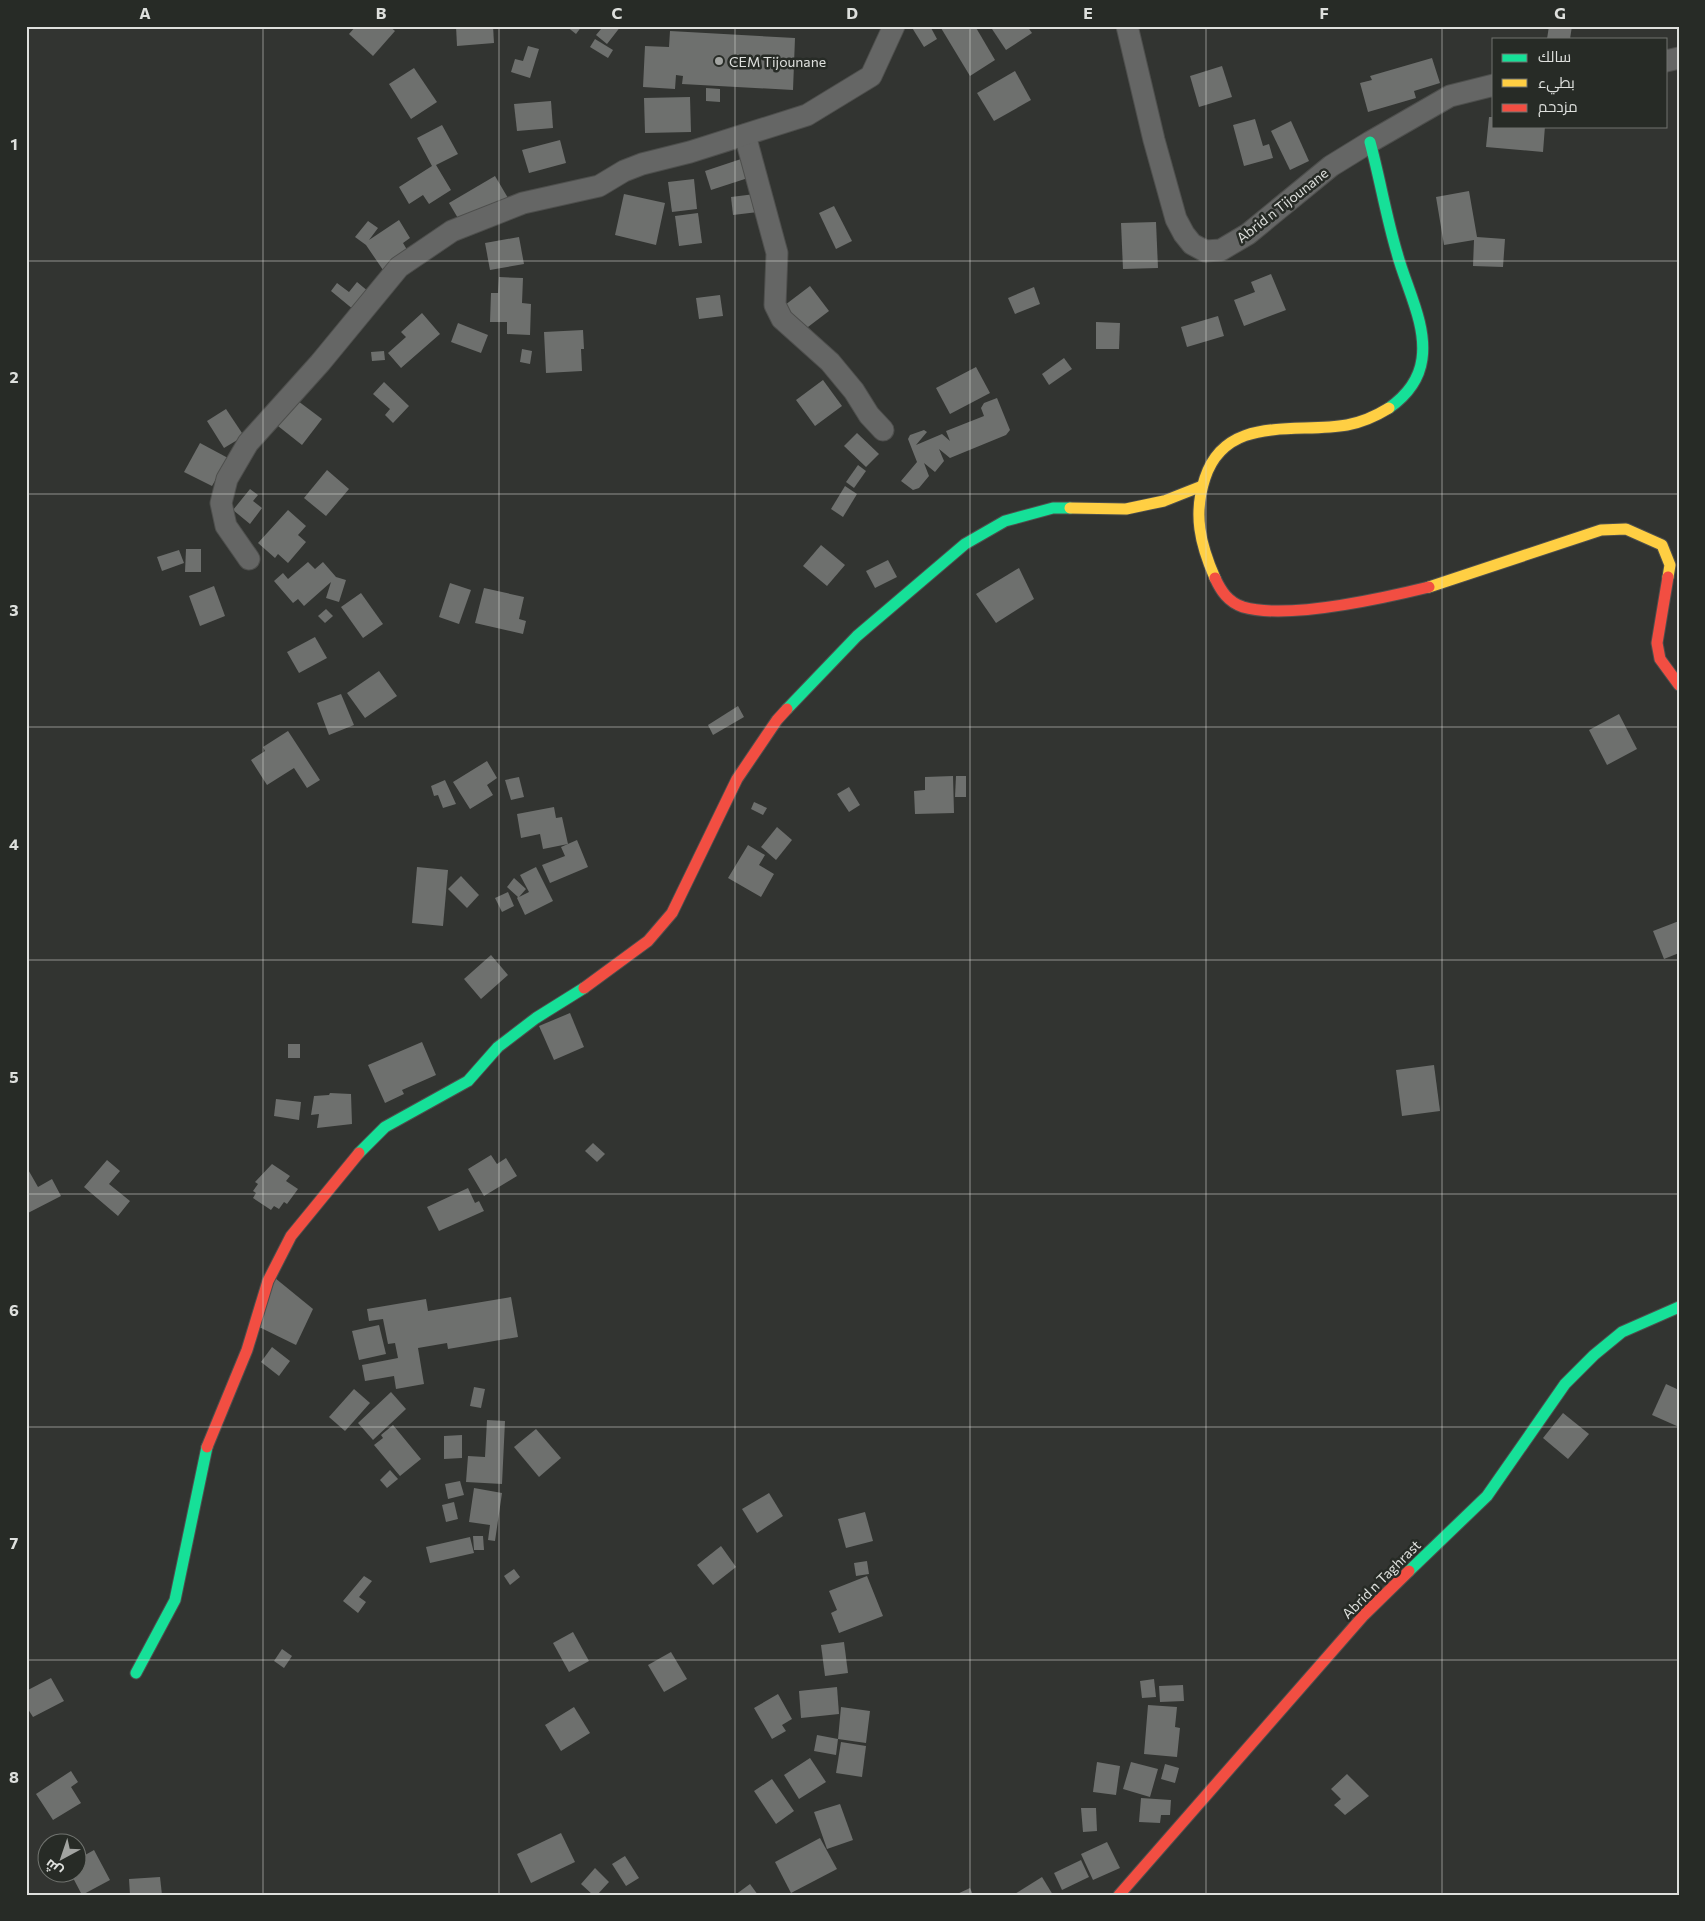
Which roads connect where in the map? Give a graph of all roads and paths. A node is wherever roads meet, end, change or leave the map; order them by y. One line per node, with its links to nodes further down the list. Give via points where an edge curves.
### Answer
1 (894, 26): 4 (street, via 871,76 807,115)
2 (1127, 26): 5 (street, Abrid n Tijounane, via 1176,219 1192,244 1205,251 1221,250 1248,234 1331,166)
3 (1492, 85): 5 (street, Abrid n Tijounane, via 1450,96)
4 (745, 134): 6 (street, via 777,253 775,305 778,312 830,362); 8 (street, via 642,164 599,186 523,203 452,231 417,253 390,278 248,443 227,479 220,503)
5 (1370, 142): 7 (street, via 1422,340 1422,366 1416,382 1387,412 1364,423 1252,431 1228,442 1211,459)
6 (883, 430)
7 (1202, 486): 11 (street, via 1195,509 1208,558 1228,600 1251,611 1276,612 1335,605 1433,586 1601,530 1626,530 1646,536 1662,545 1670,564 1657,643 1660,660); 13 (street, via 1164,501 1126,509 1052,508 1005,521 965,544 857,636 777,720 737,779 672,913 648,941 498,1046 468,1081 386,1127 350,1162 291,1236 268,1281 247,1350 208,1443 175,1600)
8 (226, 526): 9 (street, via 227,541); 10 (street)
9 (223, 552)
10 (249, 559)
11 (1679, 685)
12 (1679, 1307): 14 (street, Abrid n Taghrast, via 1622,1332 1564,1384 1487,1496 1364,1615)
13 (136, 1673)
14 (1119, 1895)

